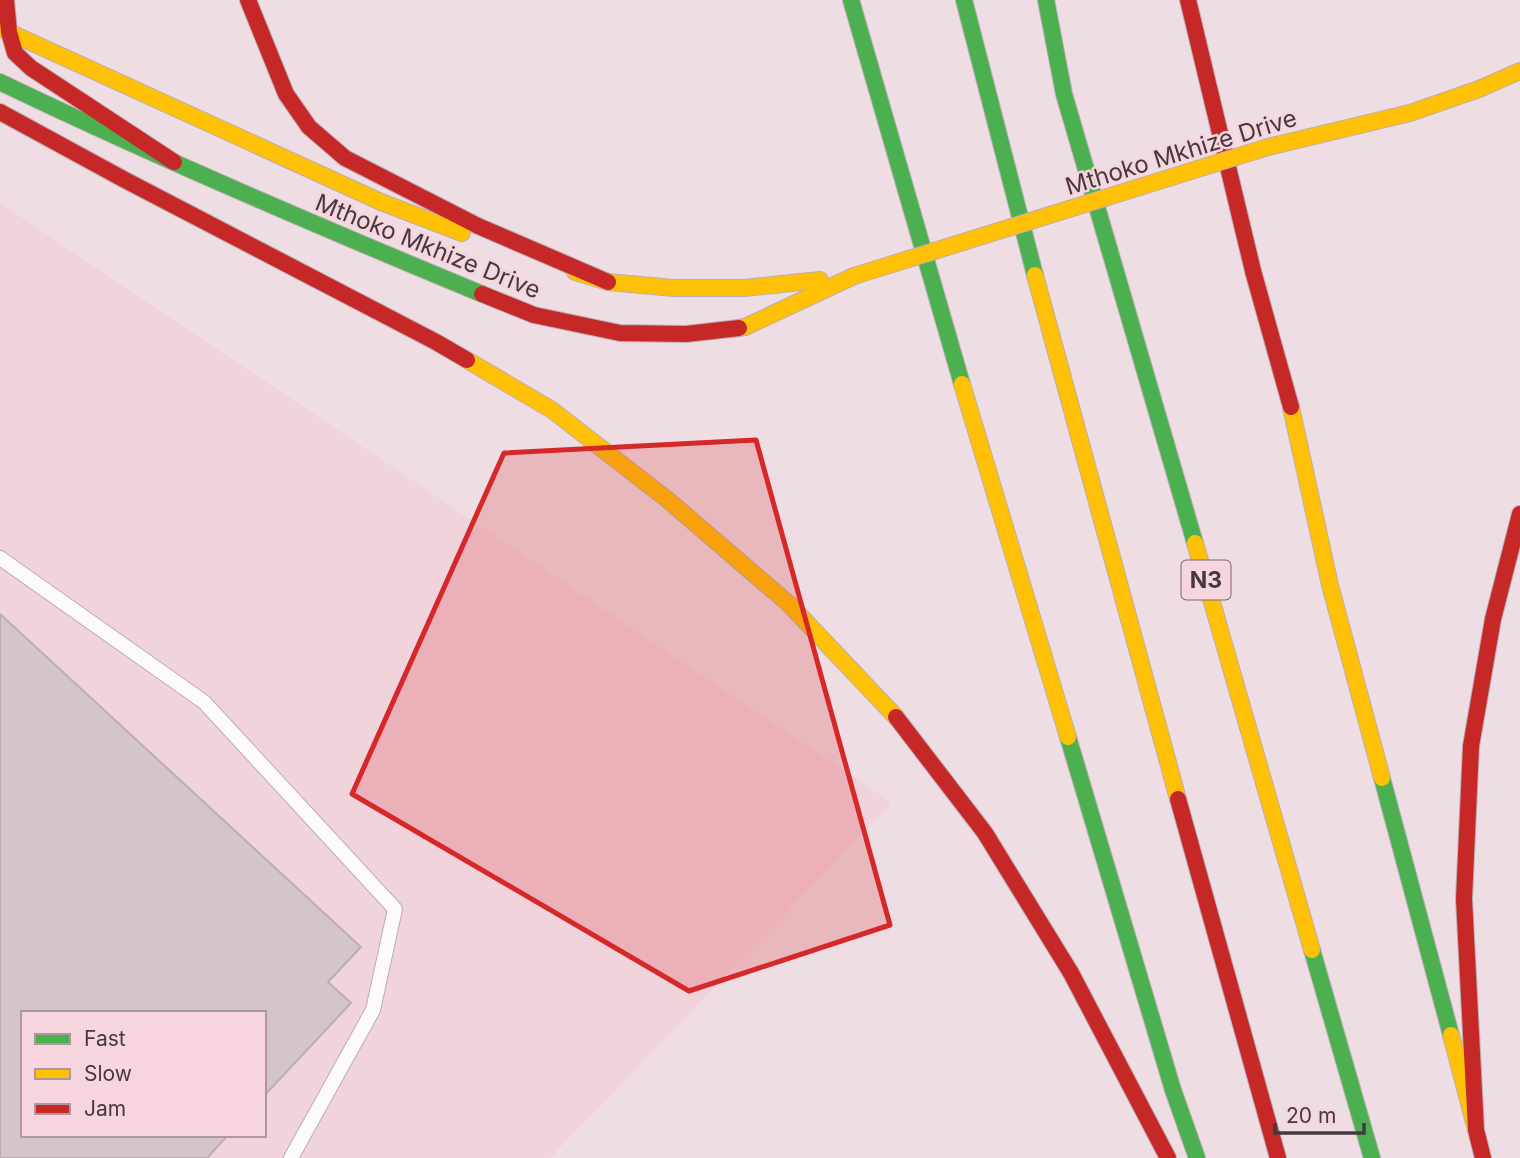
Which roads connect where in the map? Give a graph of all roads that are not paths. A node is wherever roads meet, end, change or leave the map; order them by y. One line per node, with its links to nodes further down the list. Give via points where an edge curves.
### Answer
1 (6, 0): 7 (main road)
2 (247, 0): 13 (main road, via 286,94 309,127 345,158 478,226)
3 (851, 0): 19 (main road, via 1173,1090)
4 (964, 0): 20 (main road)
5 (1046, 0): 21 (main road, N3, via 1064,94)
6 (1188, 0): 16 (main road, via 1253,271 1289,393 1330,585)
7 (4, 30): 11 (main road, via 15,53 31,68); 13 (main road, Mthoko Mkhize Drive, via 381,202 524,258)
8 (1520, 71): 12 (main road, Mthoko Mkhize Drive, bridge, via 1409,113 1268,147)
9 (0, 82): 11 (main road, Mthoko Mkhize Drive)
10 (0, 111): 18 (main road, via 436,342 552,410 668,500 789,604 890,709 985,833 1071,972)
11 (174, 162): 12 (main road, Mthoko Mkhize Drive, via 534,315 620,333 686,334 745,327)
12 (853, 276): 13 (main road, Mthoko Mkhize Drive, via 744,288)
13 (608, 282)
14 (1520, 514): 16 (main road, via 1493,619 1471,746 1464,899)
15 (0, 558): 17 (lane, via 204,702 395,909 373,1010)
16 (1476, 1130): 22 (main road)
17 (291, 1158)
18 (1168, 1158)
19 (1197, 1158)
20 (1278, 1158)
21 (1372, 1158)
22 (1483, 1158)

